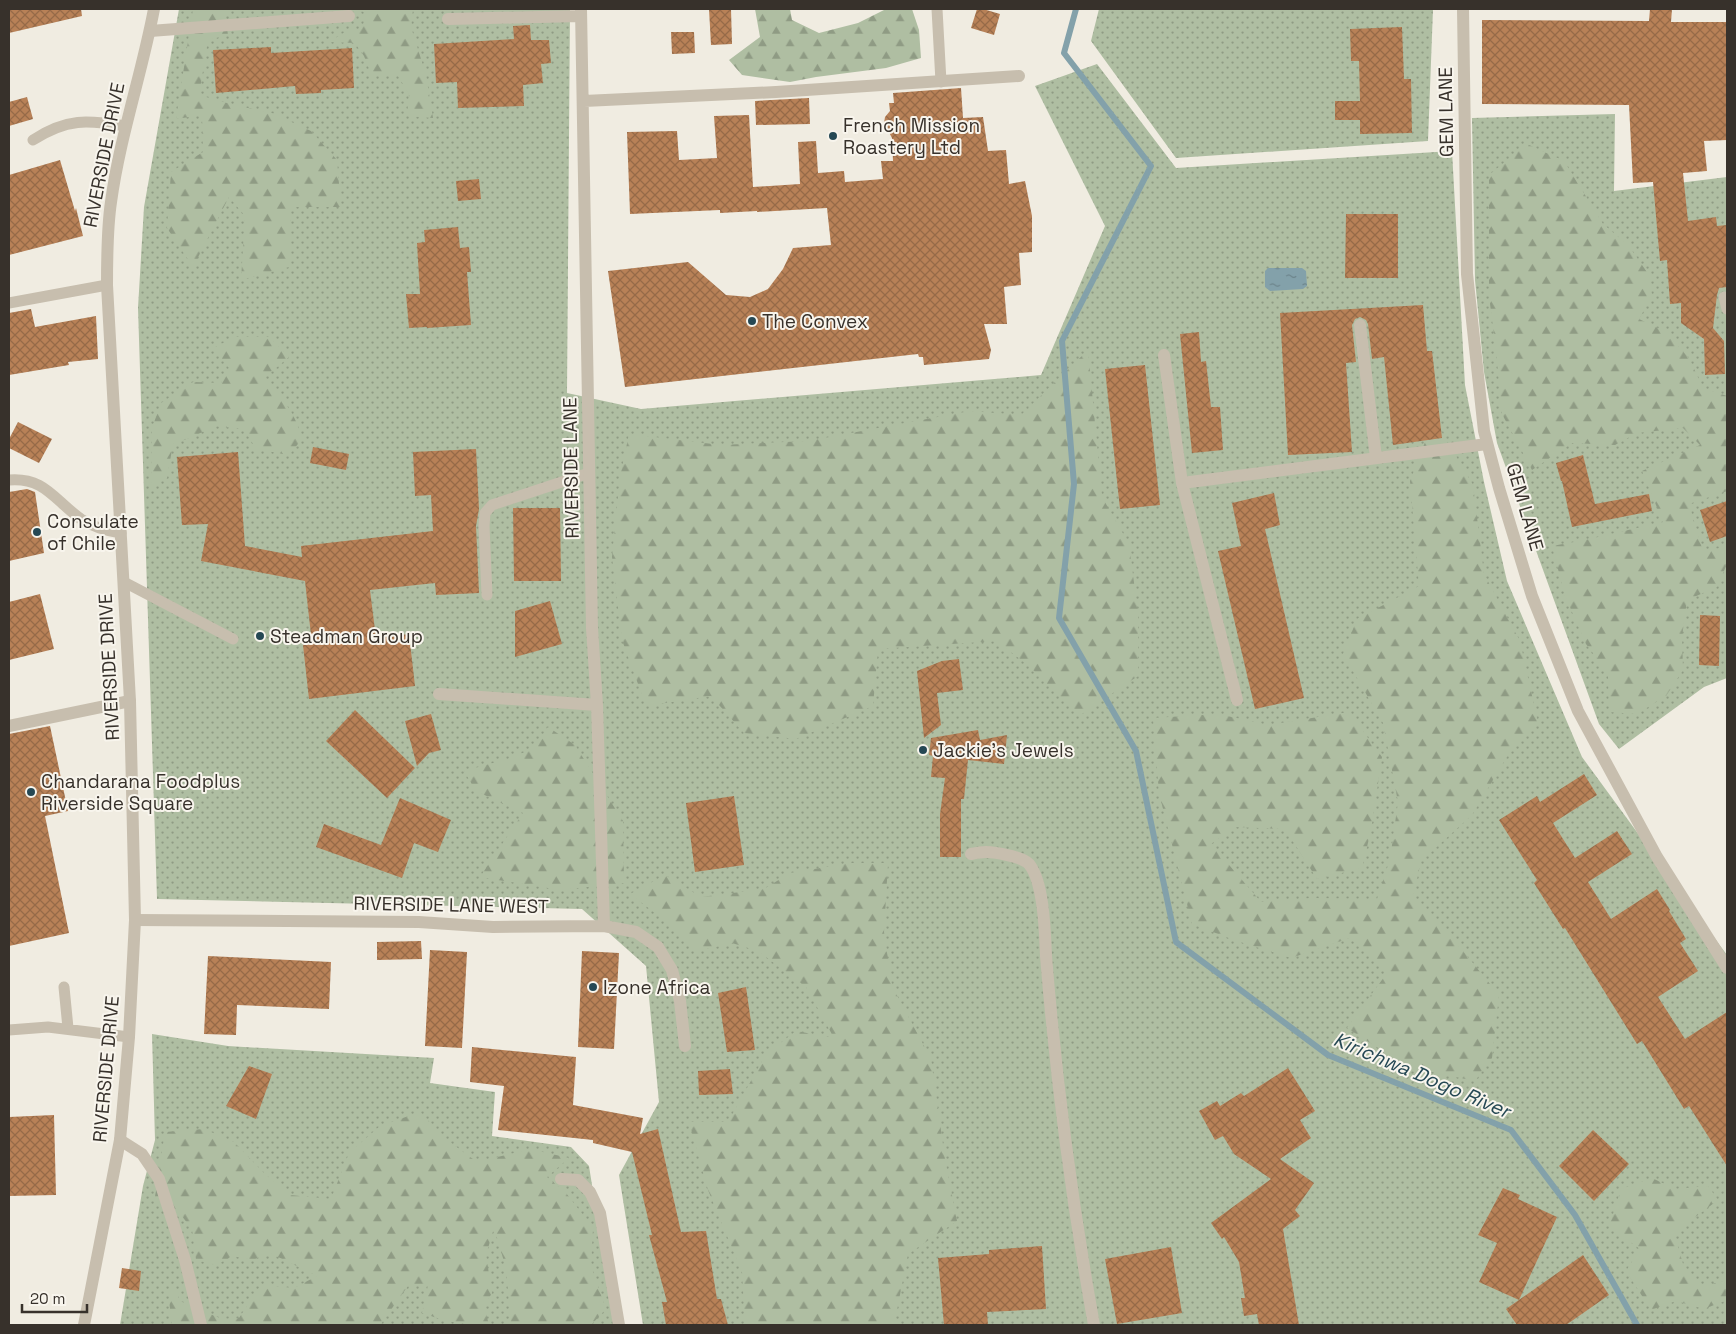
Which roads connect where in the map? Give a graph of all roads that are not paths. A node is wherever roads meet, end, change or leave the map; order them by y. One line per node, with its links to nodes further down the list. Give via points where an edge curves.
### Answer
1 (154, 9): 7 (street, RIVERSIDE DRIVE)
2 (937, 9): 9 (lane)
3 (1463, 9): 19 (street, GEM LANE, via 1467,274)
4 (581, 12): 6 (street); 10 (street, RIVERSIDE LANE)
5 (349, 16): 7 (street)
6 (448, 19)
7 (150, 30): 11 (street, RIVERSIDE DRIVE)
8 (1019, 76): 9 (street)
9 (941, 82): 10 (street)
10 (584, 101): 21 (street, RIVERSIDE LANE)
11 (126, 126): 12 (lane, via 92,120 49,130); 13 (street, RIVERSIDE DRIVE, via 111,201)
12 (33, 140)
13 (107, 285): 15 (lane); 24 (street, RIVERSIDE DRIVE)
14 (1724, 297): 16 (lane)
15 (9, 303)
16 (1727, 309)
17 (1360, 325): 20 (street)
18 (1164, 355): 23 (street)
19 (1487, 444): 20 (street); 36 (street, GEM LANE, via 1532,596 1578,710 1657,858)
20 (1376, 458): 23 (street)
21 (589, 473): 26 (lane, via 488,509 483,537); 31 (street, RIVERSIDE LANE)
22 (9, 480): 24 (lane, via 29,480 38,484 82,519 105,531)
23 (1182, 482): 29 (street)
24 (121, 533): 25 (street, RIVERSIDE DRIVE)
25 (124, 582): 27 (lane); 30 (street, RIVERSIDE DRIVE)
26 (487, 595)
27 (232, 639)
28 (439, 694): 31 (street)
29 (1237, 700)
30 (130, 701): 32 (street); 34 (street, RIVERSIDE DRIVE)
31 (597, 705): 35 (street, RIVERSIDE LANE)
32 (9, 726)
33 (971, 854): 47 (street, via 1007,855 1028,863 1038,880 1078,1236)
34 (135, 920): 35 (street, RIVERSIDE LANE WEST); 40 (street, RIVERSIDE DRIVE)
35 (604, 926): 41 (street, RIVERSIDE LANE WEST, via 636,932 658,947 672,970)
36 (1727, 968)
37 (64, 987): 38 (lane)
38 (68, 1028): 39 (lane); 40 (lane)
39 (9, 1030)
40 (129, 1036): 42 (street, RIVERSIDE DRIVE)
41 (686, 1046)
42 (120, 1140): 44 (street, RIVERSIDE DRIVE); 45 (street, via 142,1154 159,1179)
43 (561, 1179): 46 (street, via 578,1180 590,1192 600,1213)
44 (84, 1325)
45 (201, 1325)
46 (619, 1325)
47 (1094, 1325)

